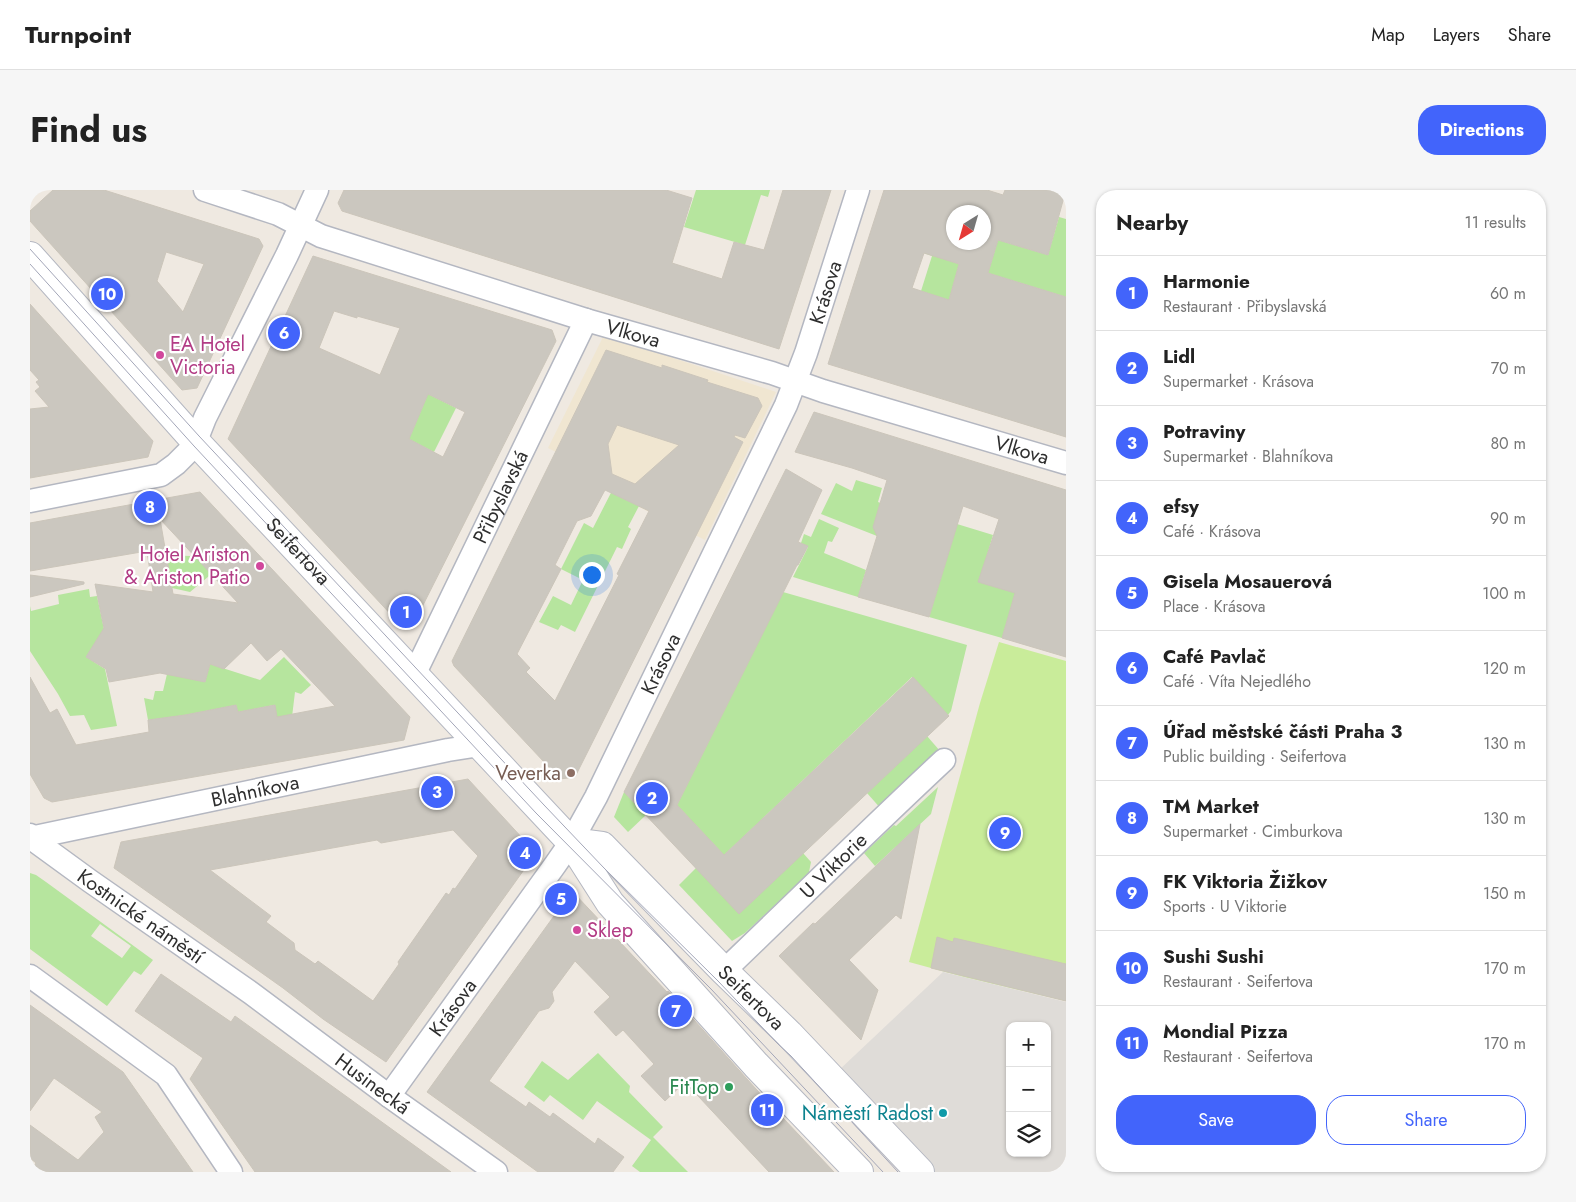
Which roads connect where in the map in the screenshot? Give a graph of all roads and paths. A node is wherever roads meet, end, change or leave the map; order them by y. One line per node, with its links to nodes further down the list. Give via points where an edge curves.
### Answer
1 (205, 190): 4 (street, Vlkova, via 278,214)
2 (317, 190): 4 (street)
3 (858, 190): 7 (street, Krásova)
4 (300, 225): 6 (street, Vlkova, via 321,236); 8 (street)
5 (30, 256): 8 (street, Seifertova)
6 (586, 320): 7 (street, Vlkova); 11 (street, Přibyslavská)
7 (795, 381): 9 (street, Vlkova); 15 (street, Krásova, via 635,720)
8 (196, 442): 10 (street, via 161,475); 11 (street, Seifertova)
9 (1066, 463)
10 (30, 500)
11 (414, 675): 12 (street, Seifertova)
12 (480, 745): 14 (street, Blahníkova); 15 (street, Seifertova)
13 (944, 760): 16 (street, U Viktorie)
14 (30, 837): 18 (street, Kostnické náměstí)
15 (571, 842): 16 (street, Seifertova, via 602,846); 19 (street, Krásova); 22 (street, Seifertova, via 610,902)
16 (724, 971): 23 (street, Seifertova, via 789,1034)
17 (30, 976): 20 (street, via 166,1075)
18 (251, 994): 19 (street, Husinecká)
19 (389, 1096): 21 (street, Husinecká)
20 (231, 1172)
21 (496, 1172)
22 (859, 1172)
23 (920, 1172)

